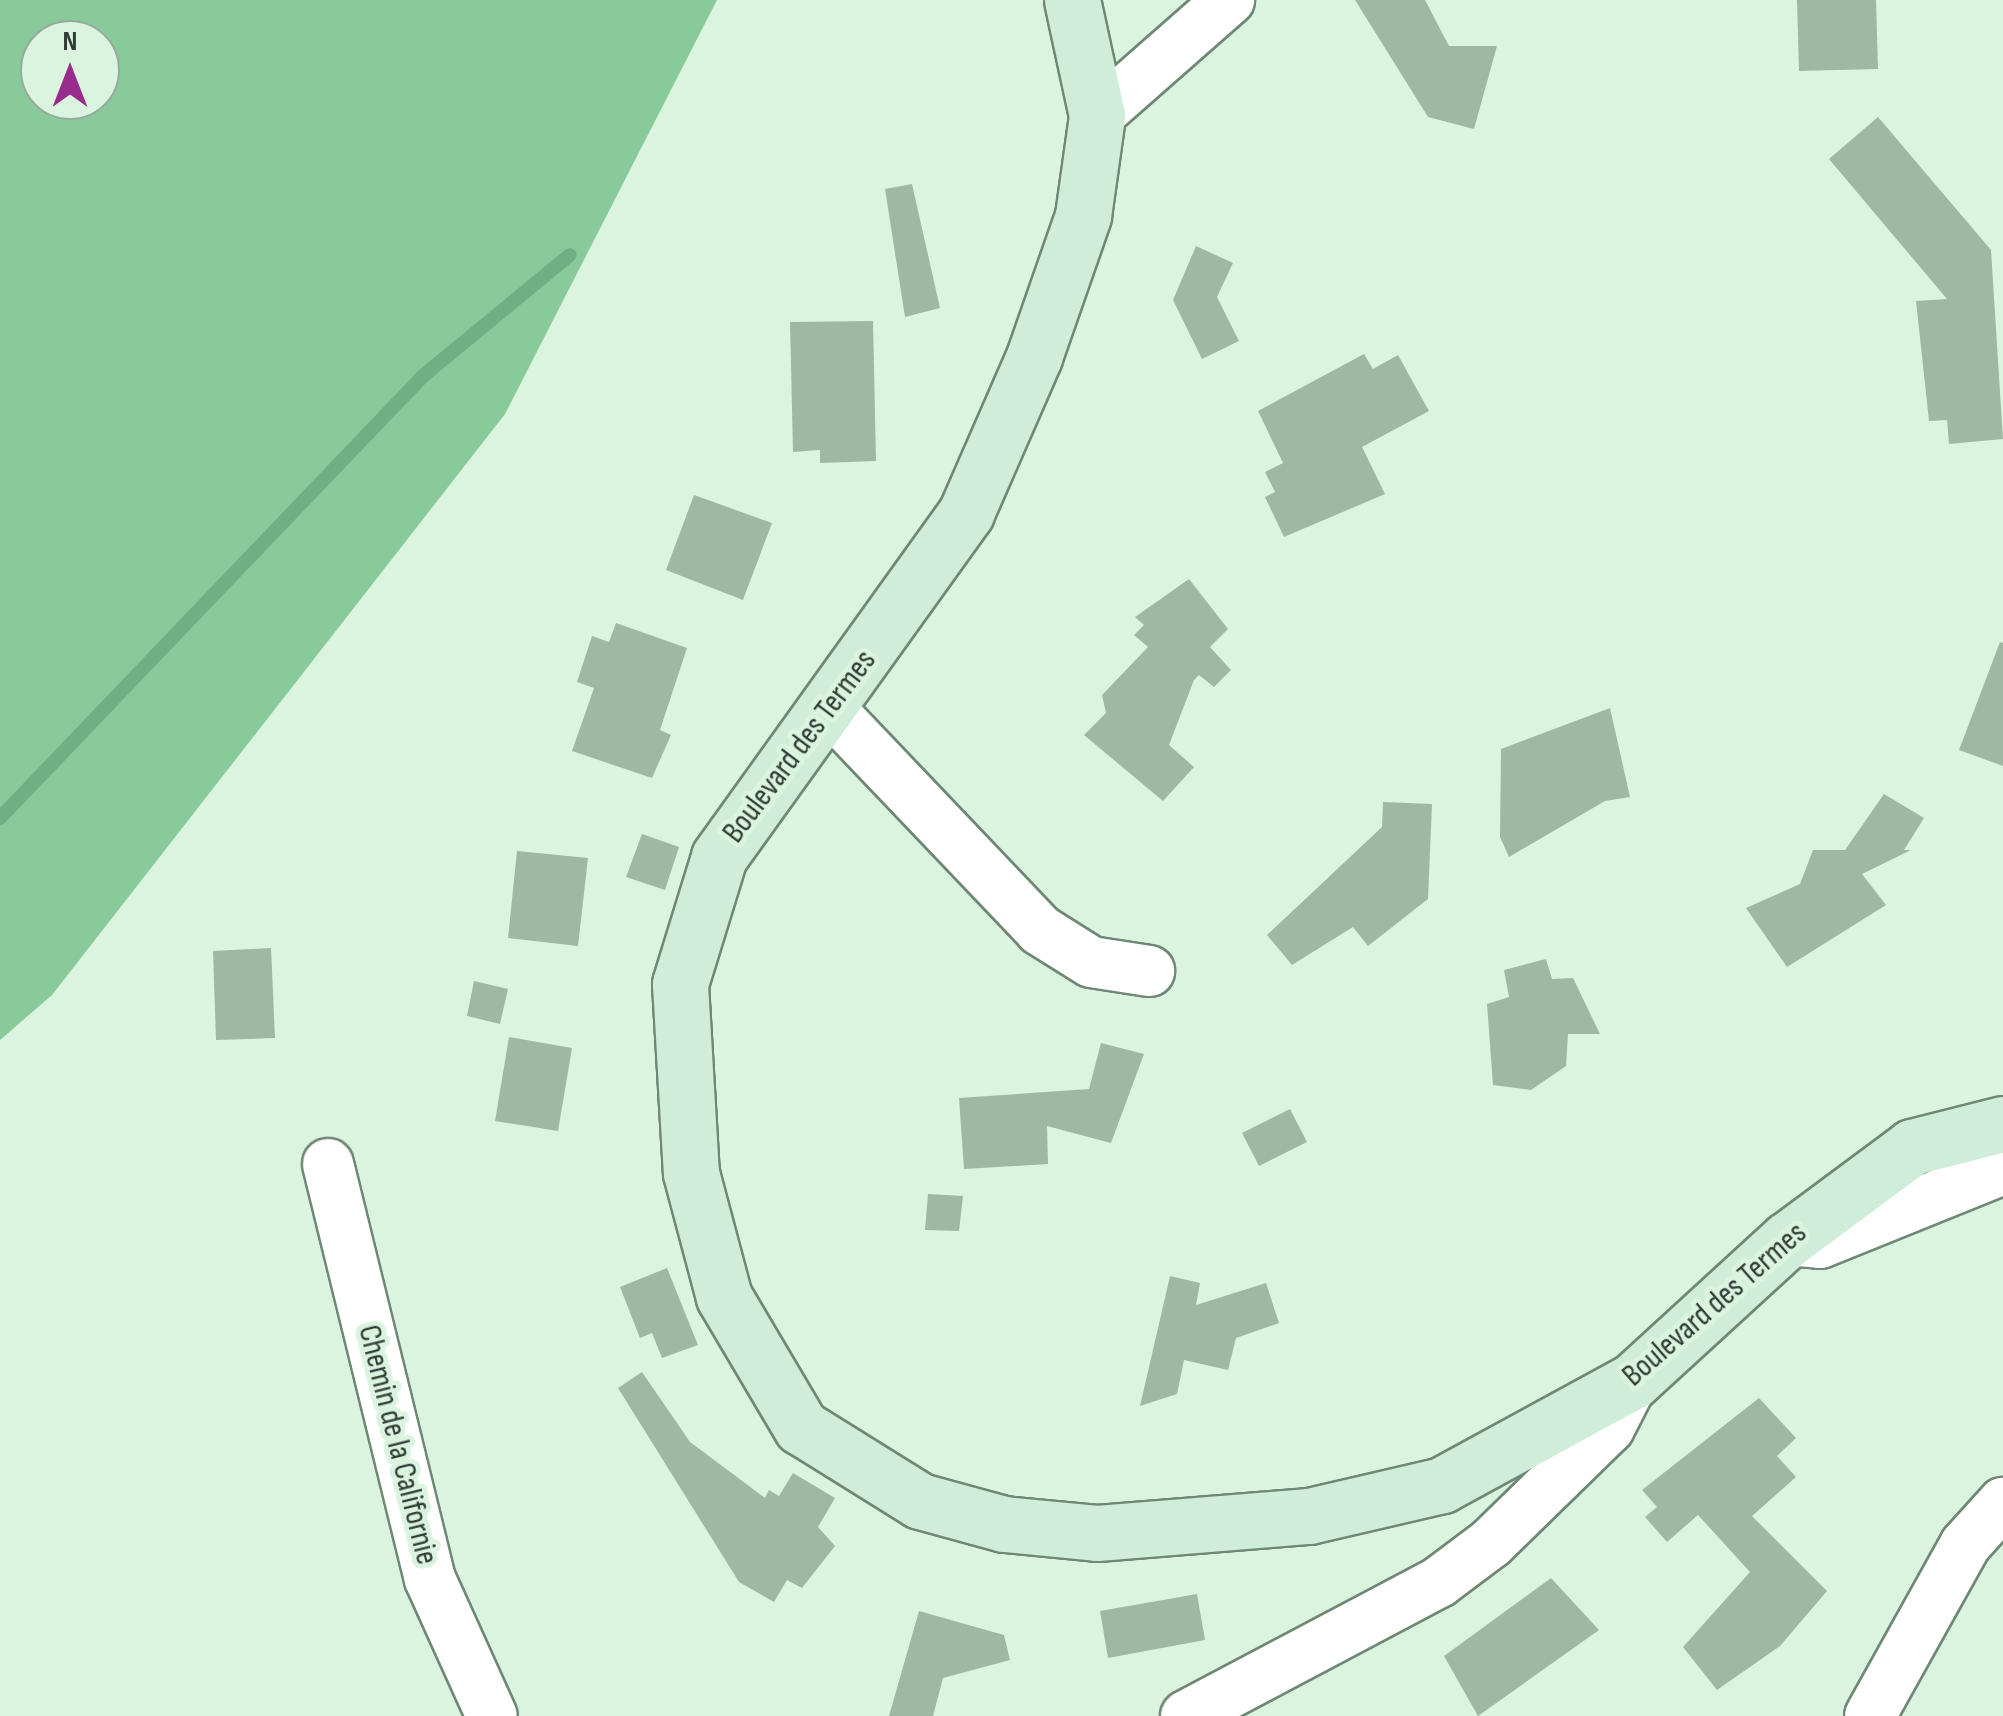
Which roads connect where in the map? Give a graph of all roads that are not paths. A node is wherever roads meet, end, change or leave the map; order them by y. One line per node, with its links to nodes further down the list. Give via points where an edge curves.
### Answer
1 (1072, 0): 3 (street)
2 (1228, 0): 3 (street)
3 (1097, 116): 4 (street, Boulevard des Termes, via 1083,216 966,512)
4 (827, 706): 5 (street, via 1040,930 1091,962); 10 (street, Boulevard des Termes, via 719,857 680,984 691,1173 724,1297 801,1427 920,1501 1004,1524 1191,1531 1442,1484)
5 (1149, 971)
6 (2003, 1124): 9 (street, Boulevard des Termes, via 1912,1148)
7 (328, 1164): 12 (street, Chemin de la Californie, via 430,1579)
8 (2003, 1170): 9 (street, via 1820,1243)
9 (1787, 1240): 10 (street, Boulevard des Termes)
10 (1633, 1382): 13 (street, via 1609,1428 1452,1572)
11 (2003, 1503): 14 (street, via 1965,1544)
12 (492, 1716)
13 (1186, 1716)
14 (1870, 1716)

